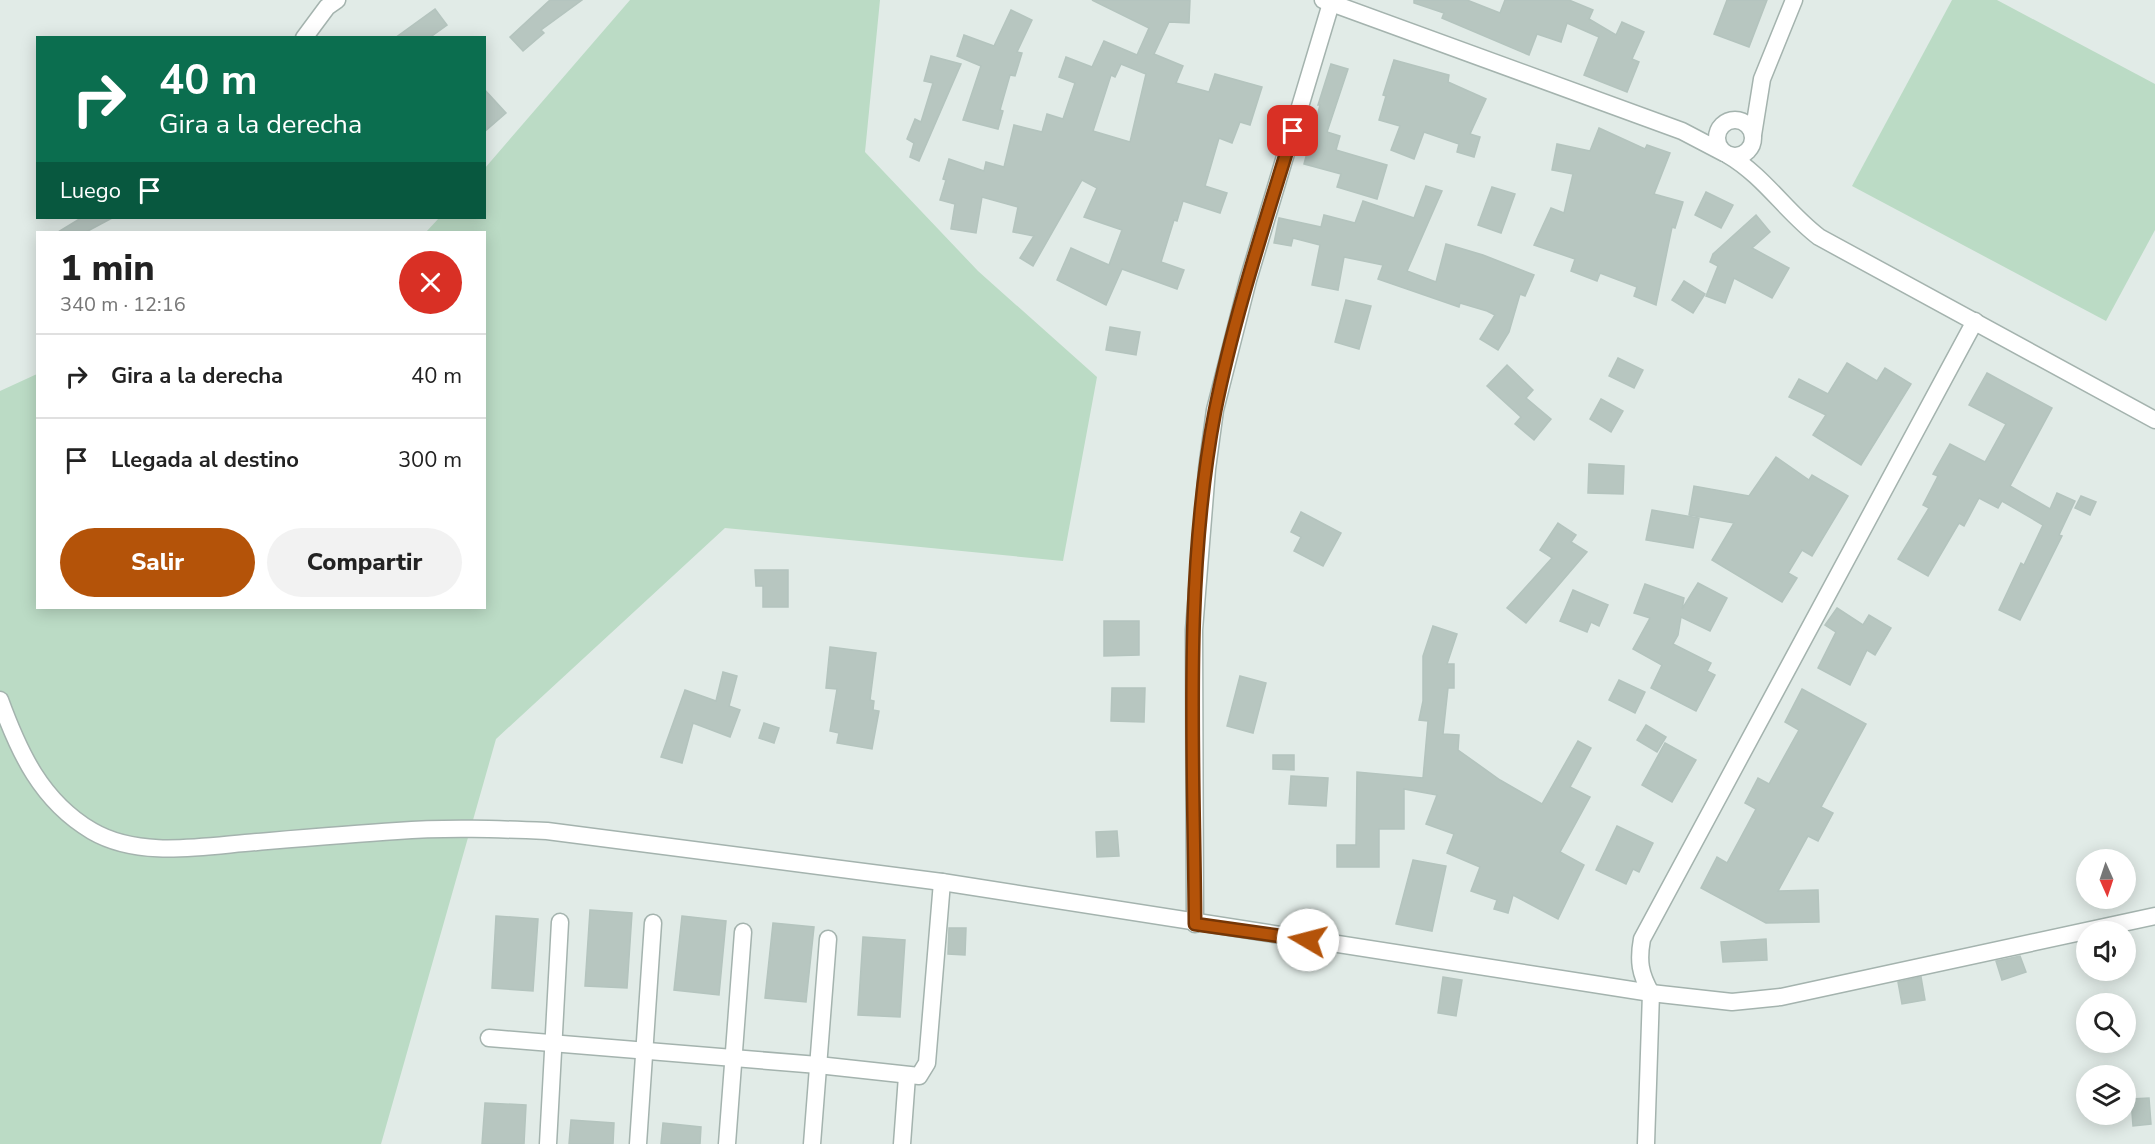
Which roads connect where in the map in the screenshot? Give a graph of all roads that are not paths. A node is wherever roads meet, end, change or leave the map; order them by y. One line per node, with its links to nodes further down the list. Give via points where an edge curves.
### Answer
1 (337, 0): 4 (street)
2 (1794, 0): 5 (street)
3 (1328, 1): 7 (street); 18 (street, via 1215,410 1194,630)
4 (305, 36)
5 (1762, 79): 6 (street); 8 (street)
6 (1729, 121): 7 (street, via 1704,127); 8 (street, via 1744,122); 9 (street, via 1716,136 1718,146)
7 (1665, 125): 9 (street)
8 (1753, 137): 9 (street, via 1745,153); 10 (street, via 1756,157)
9 (1726, 154): 10 (street)
10 (1778, 197): 11 (street, via 1819,237)
11 (1975, 321): 12 (street); 21 (street, via 1642,939 1638,958 1641,976)
12 (2155, 420)
13 (0, 700): 14 (street, via 16,744 35,779 60,807 92,831 130,845 173,848 399,830 483,828 547,831)
14 (942, 882): 18 (street); 27 (street, via 927,1063 919,1077)
15 (2155, 916): 21 (street, via 1772,999 1706,1001)
16 (560, 922): 23 (street)
17 (653, 924): 24 (street)
18 (1195, 924): 21 (street)
19 (743, 932): 25 (street)
20 (828, 939): 26 (street)
21 (1651, 993): 33 (street)
22 (489, 1038): 23 (street)
23 (555, 1042): 24 (street); 28 (street)
24 (645, 1050): 25 (street); 29 (street)
25 (734, 1059): 26 (street); 30 (street)
26 (818, 1065): 27 (street); 31 (street)
27 (907, 1077): 32 (street)
28 (548, 1144)
29 (638, 1144)
30 (727, 1144)
31 (812, 1144)
32 (902, 1144)
33 (1646, 1144)

